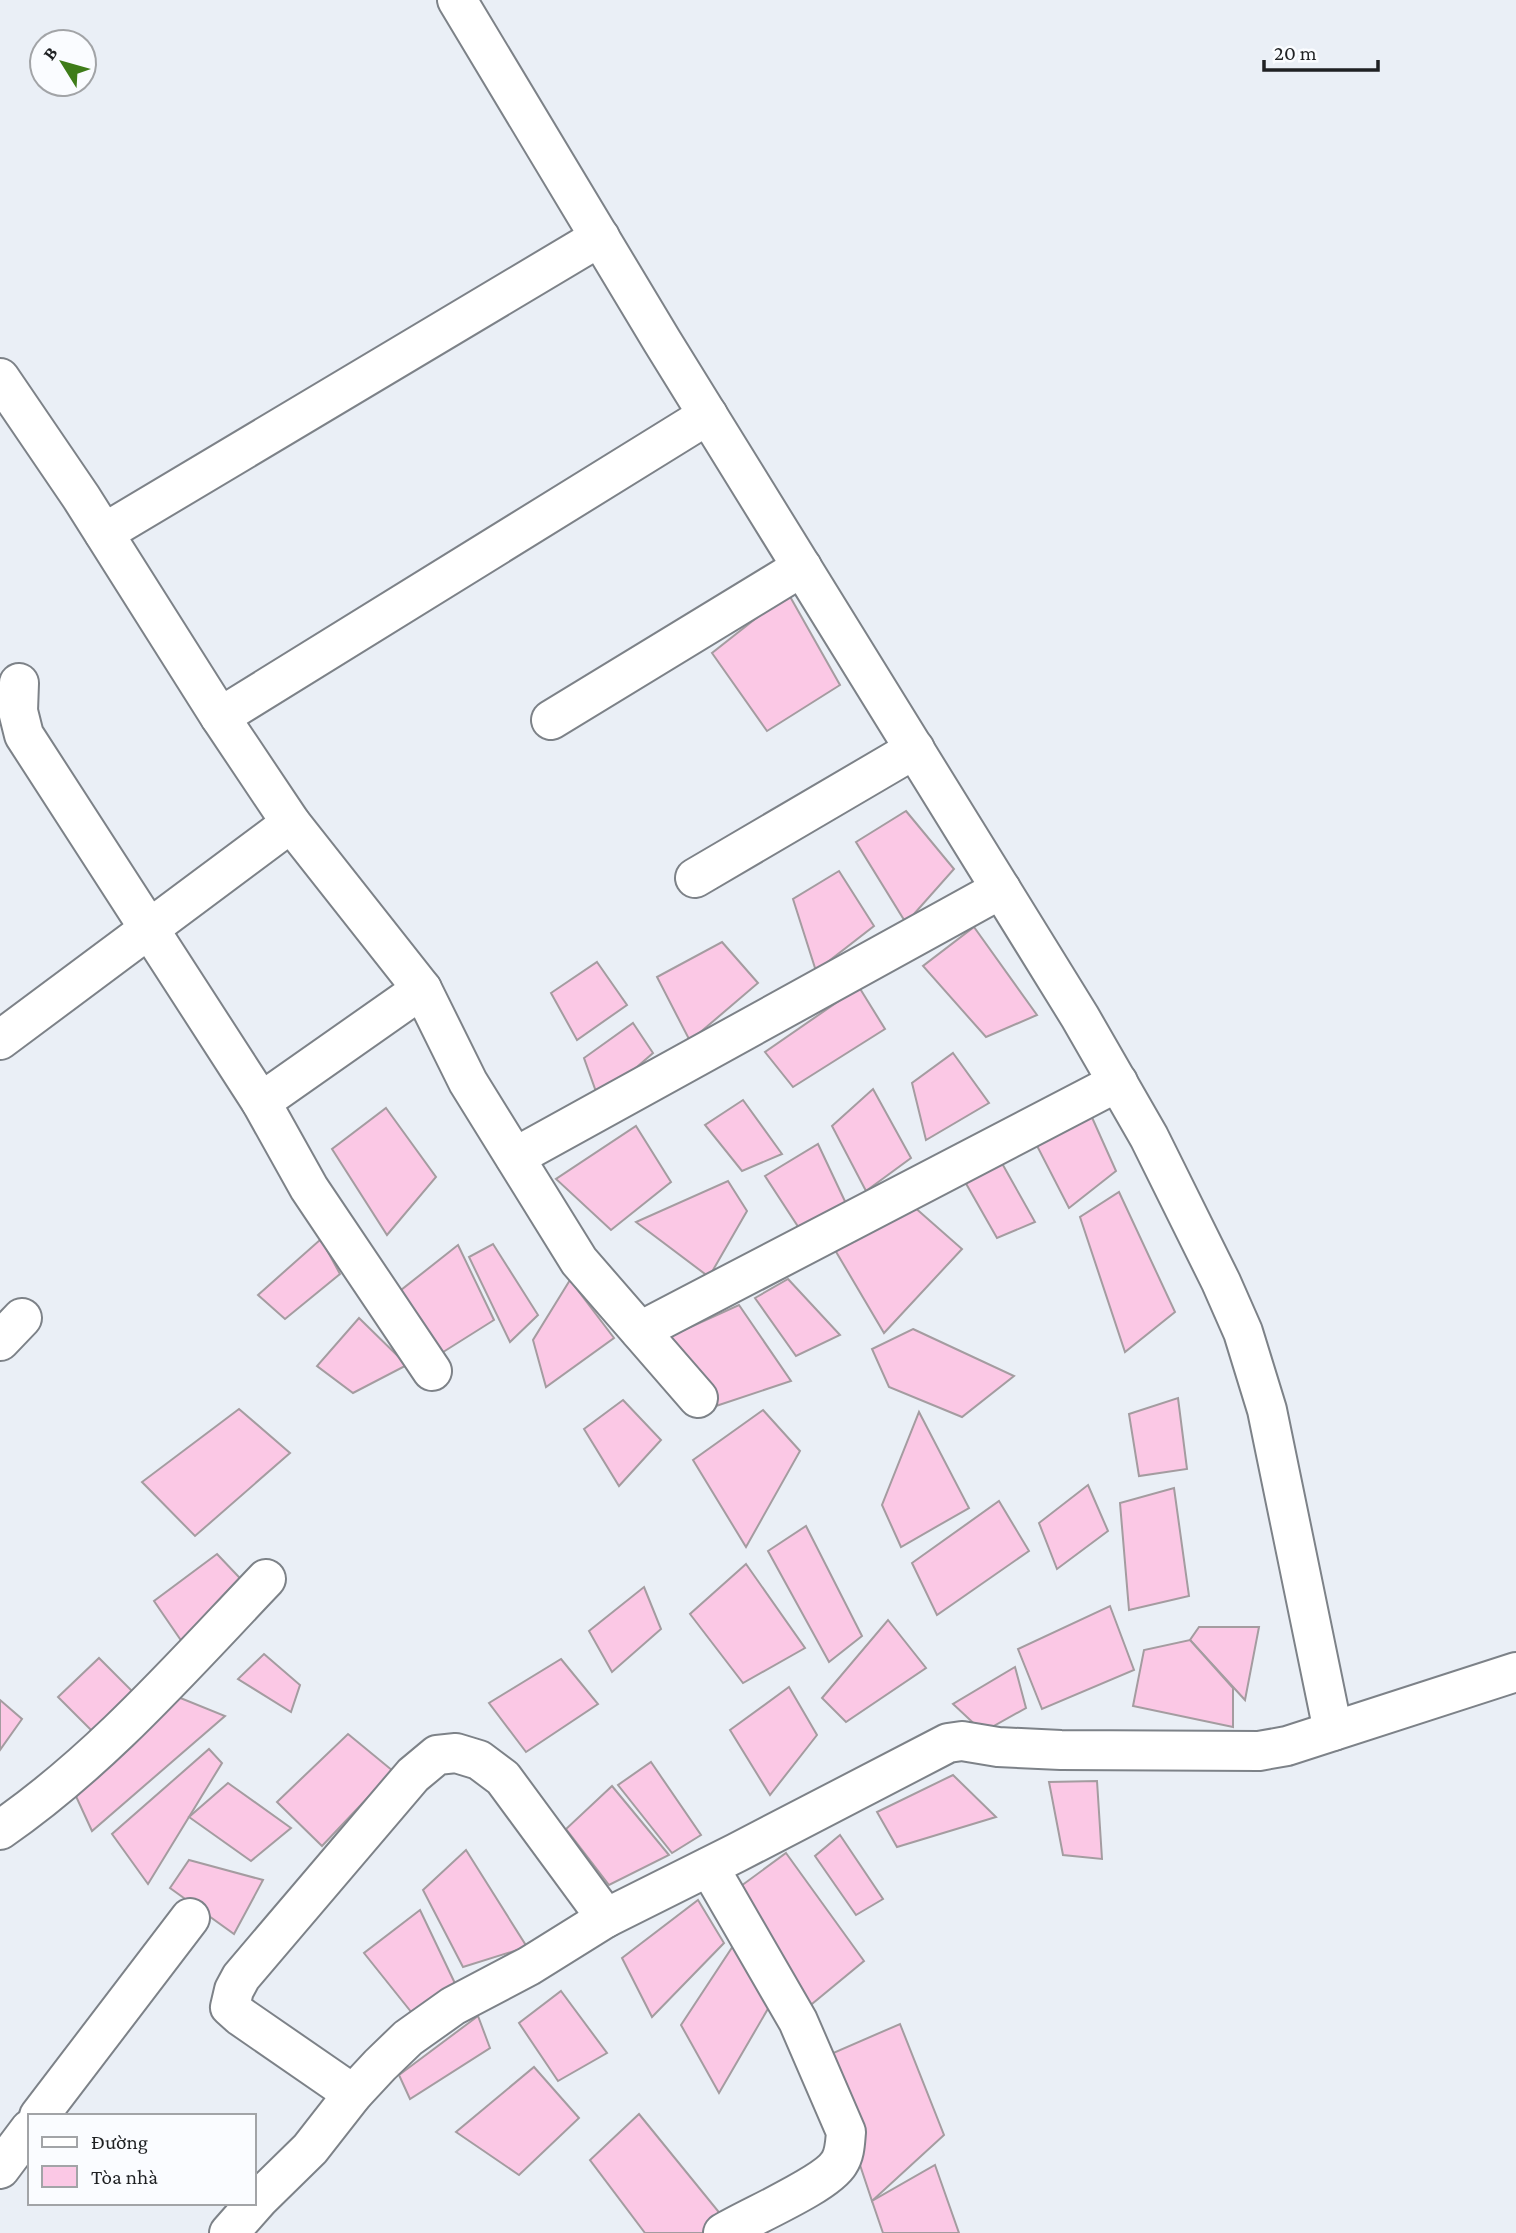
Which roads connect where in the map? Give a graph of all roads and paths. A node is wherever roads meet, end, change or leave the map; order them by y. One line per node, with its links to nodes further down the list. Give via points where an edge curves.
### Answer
1 (457, 0): 2 (street)
2 (600, 237): 4 (street); 5 (street)
3 (0, 379): 5 (street)
4 (708, 415): 6 (street); 8 (street)
5 (103, 533): 8 (street)
6 (802, 567): 9 (street); 10 (street)
7 (19, 683): 14 (street, via 18,711 24,735)
8 (220, 717): 11 (street)
9 (551, 720)
10 (915, 749): 12 (street); 13 (street)
11 (290, 823): 14 (street); 15 (street)
12 (695, 878)
13 (1001, 889): 17 (street); 19 (street)
14 (150, 929): 16 (street); 18 (street)
15 (422, 989): 18 (street); 19 (street, via 468,1082)
16 (0, 1041)
17 (1118, 1082): 20 (street); 25 (street, via 1222,1282 1243,1332 1267,1410)
18 (261, 1102): 21 (street, via 309,1188)
19 (515, 1157): 20 (street, via 579,1261)
20 (639, 1331): 22 (street)
21 (432, 1371)
22 (698, 1398)
23 (266, 1579): 26 (street, via 60,1786)
24 (1516, 1672): 25 (street)
25 (1333, 1731): 27 (street, via 1259,1751 1061,1750 948,1743)
26 (0, 1830)
27 (709, 1867): 29 (street); 37 (street, via 798,2021 846,2132 839,2165 822,2180)
28 (190, 1918): 31 (street)
29 (606, 1918): 30 (street, via 453,2006 408,2038); 30 (street, via 503,1778 479,1760 456,1753 437,1755 414,1775 234,1990 230,2007 240,2016)
30 (353, 2094): 34 (street, via 310,2149)
31 (41, 2114)
32 (28, 2132): 33 (street)
33 (0, 2169)
34 (256, 2202)
35 (254, 2205): 36 (street)
36 (229, 2233)
37 (723, 2233)

